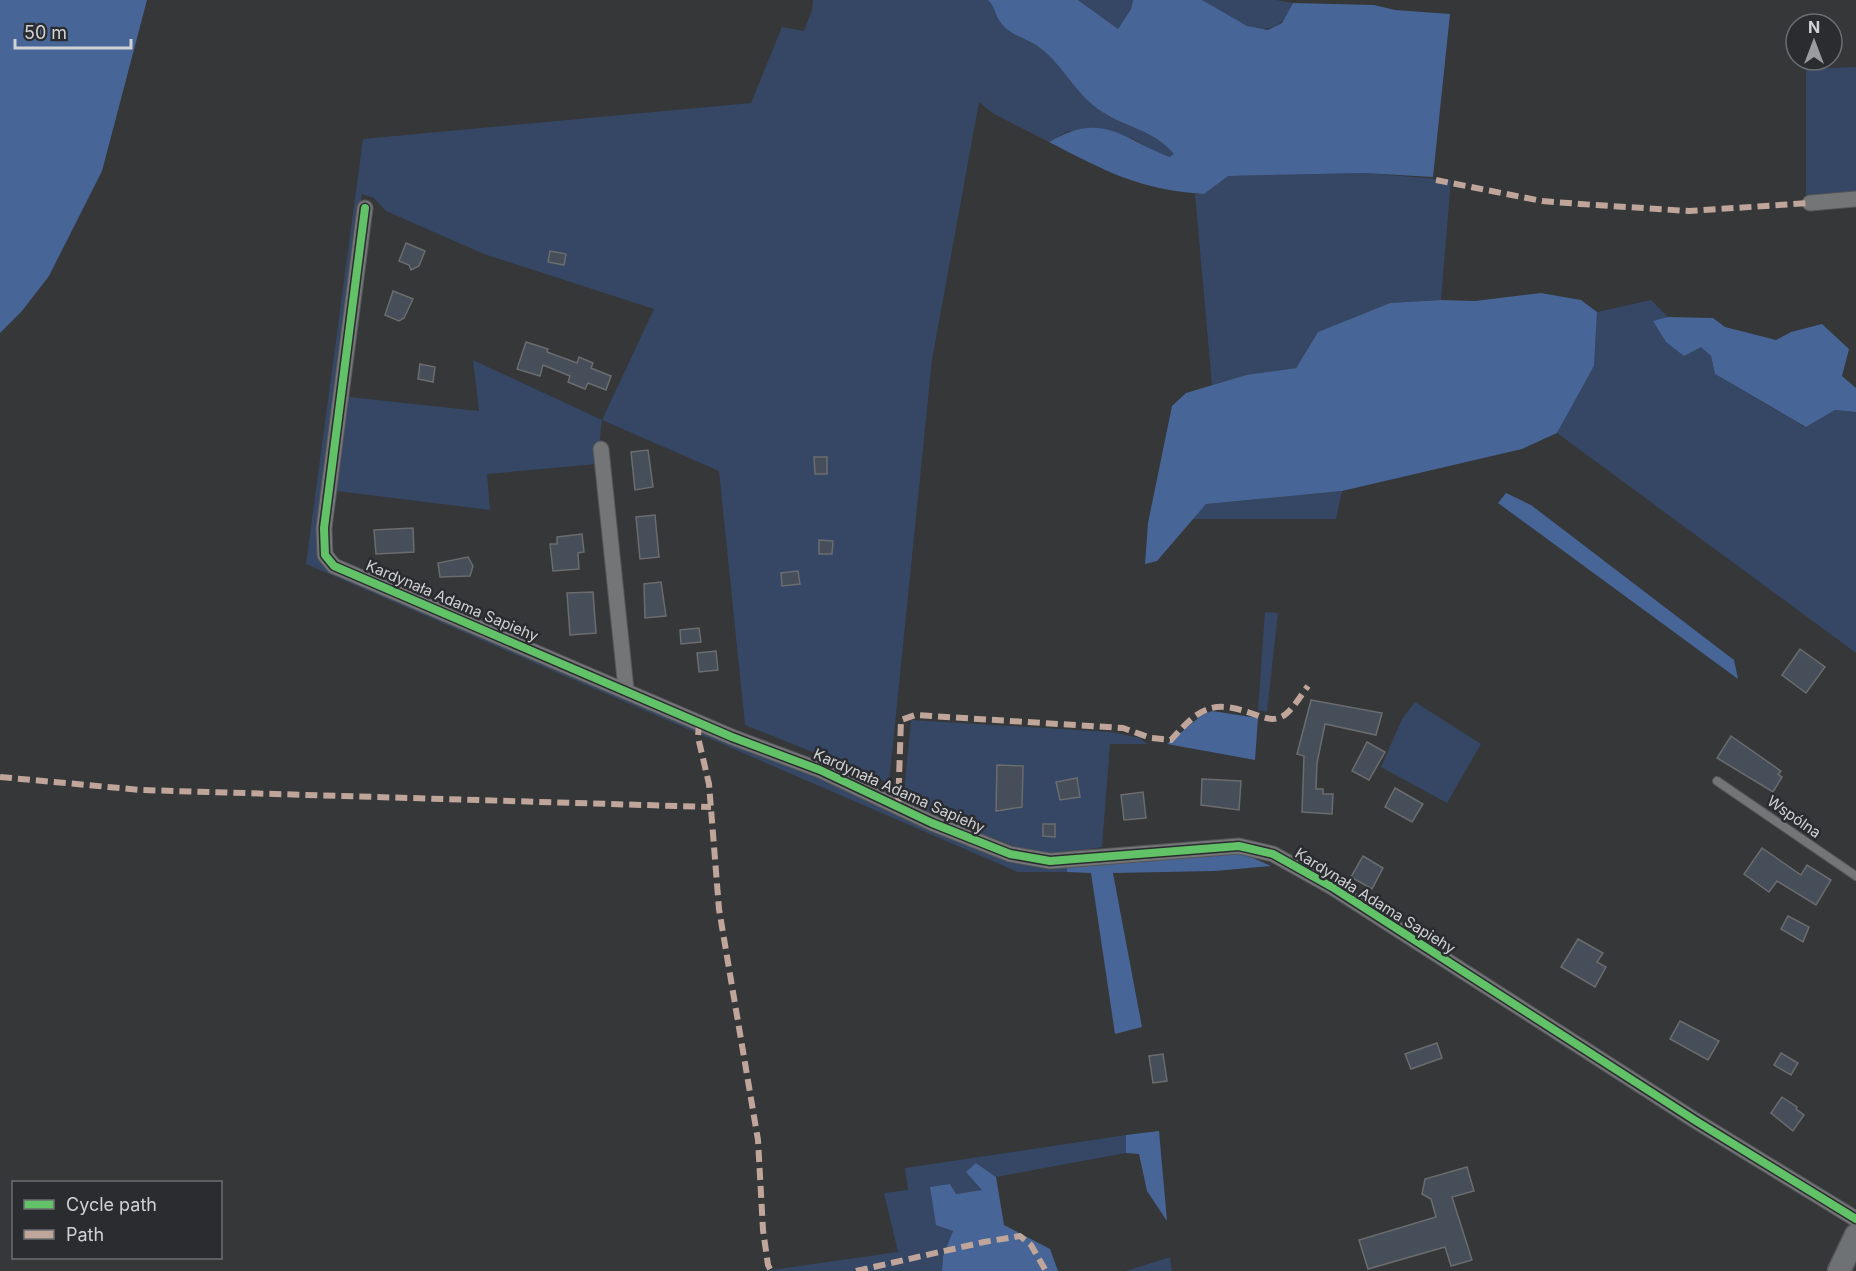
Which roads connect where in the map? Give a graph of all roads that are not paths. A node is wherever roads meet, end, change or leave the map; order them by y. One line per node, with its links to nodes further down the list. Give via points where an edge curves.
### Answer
1 (1856, 199): 2 (street)
2 (1810, 203)
3 (365, 208): 5 (street, Kardynała Adama Sapiehy, via 324,528 325,555 340,569)
4 (601, 449): 5 (street)
5 (626, 689): 8 (street, Kardynała Adama Sapiehy, via 732,737 828,773 932,823 1027,859 1064,861 1220,846 1254,848 1273,854 1332,887)
6 (1717, 780): 7 (lane, Wspólna)
7 (1856, 876)
8 (1856, 1219)
9 (1856, 1235): 10 (main road)
10 (1839, 1271)

